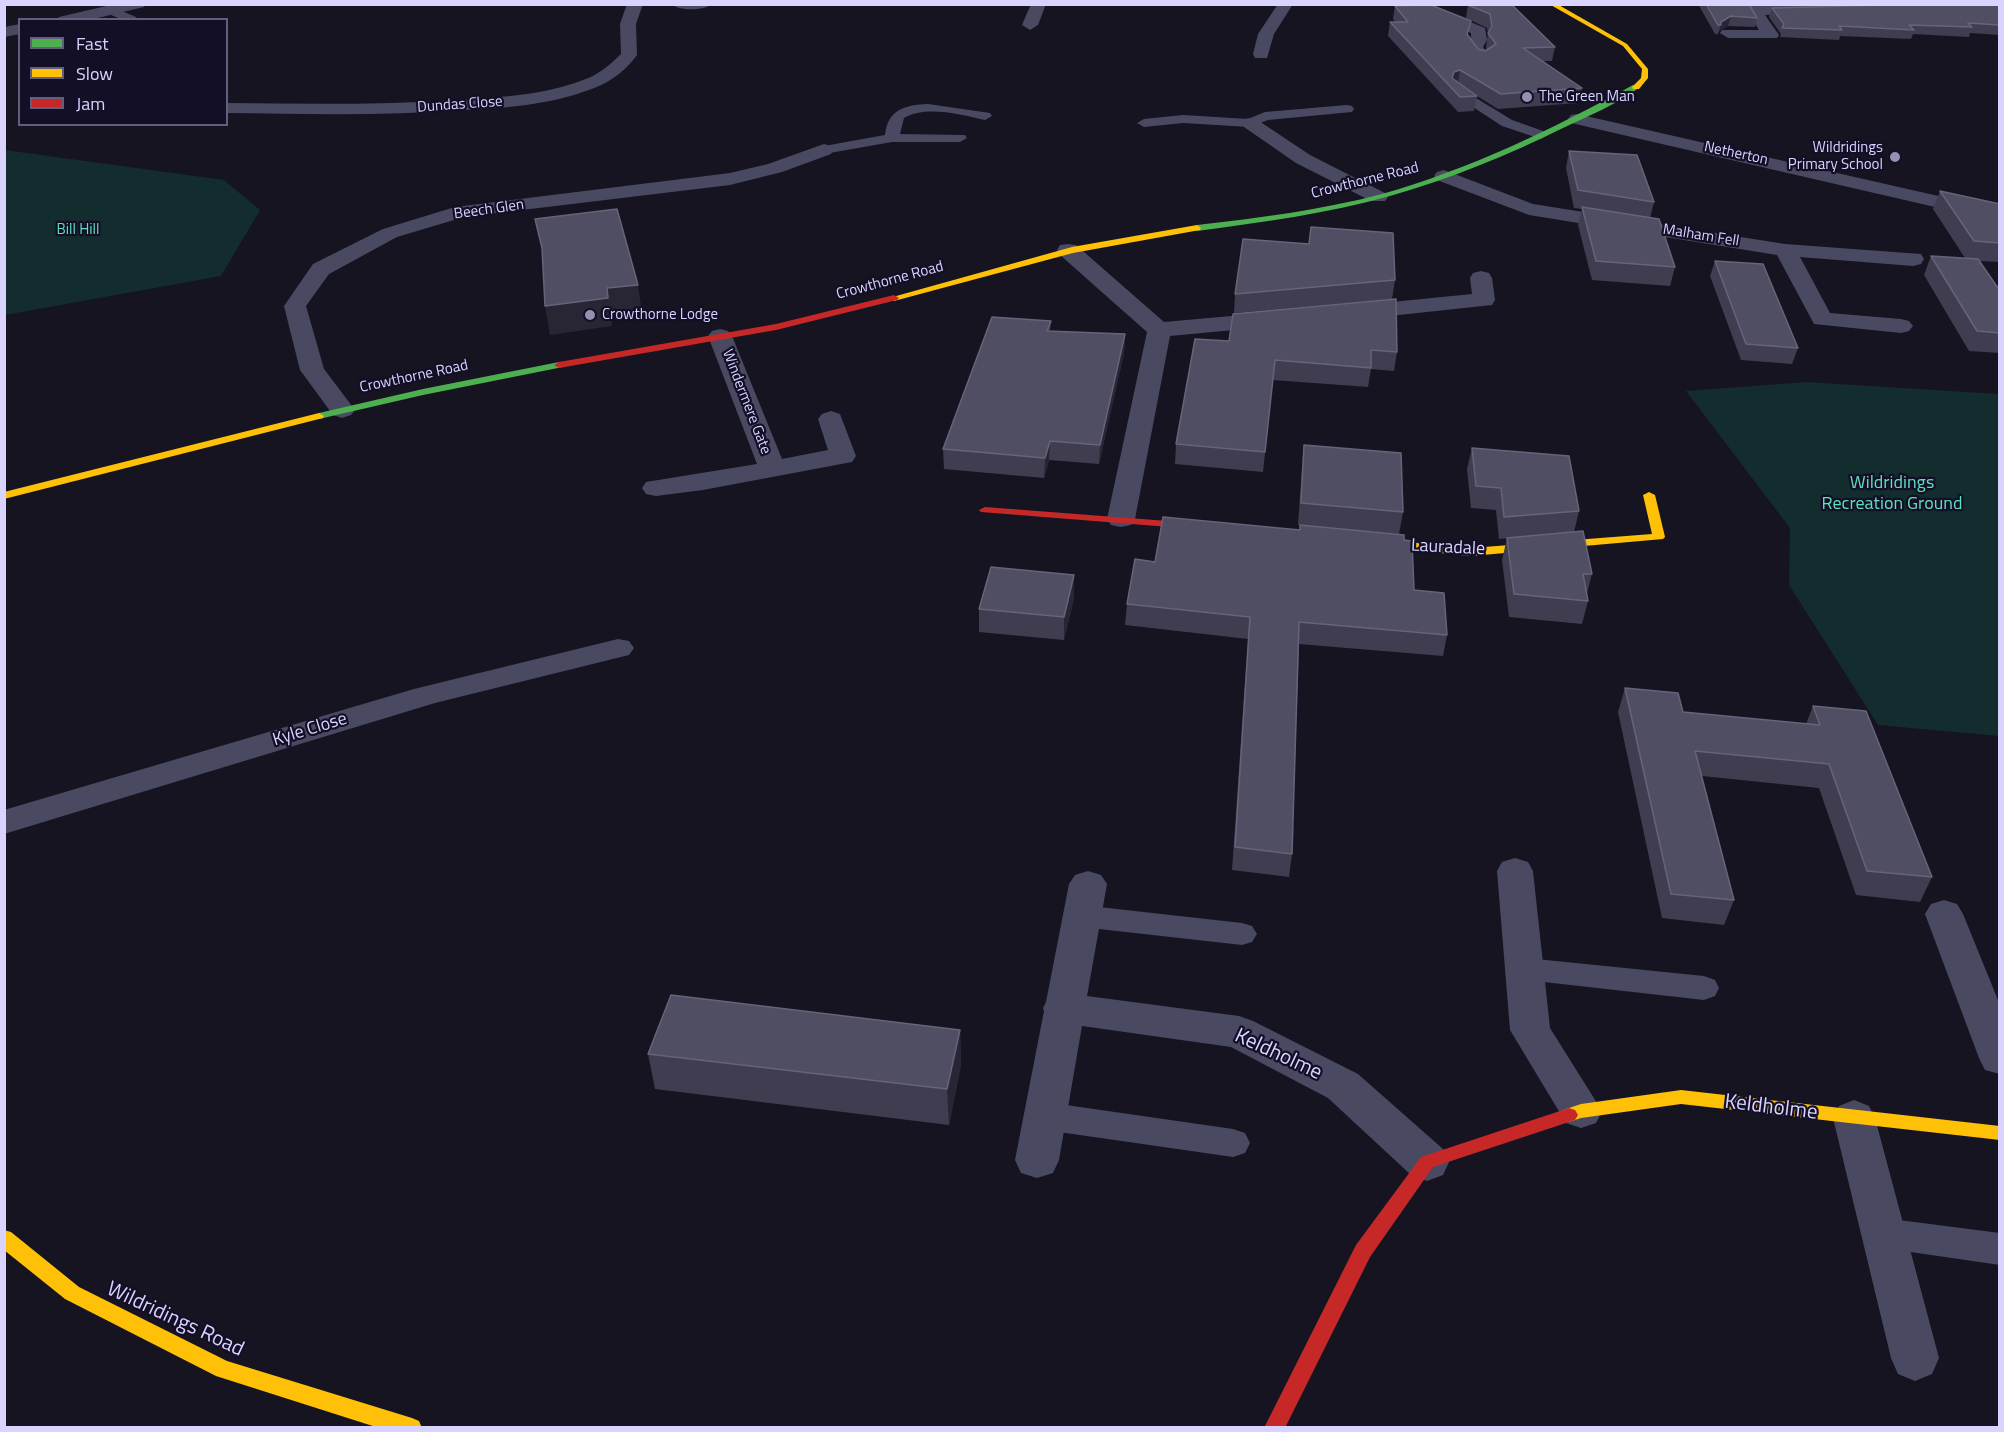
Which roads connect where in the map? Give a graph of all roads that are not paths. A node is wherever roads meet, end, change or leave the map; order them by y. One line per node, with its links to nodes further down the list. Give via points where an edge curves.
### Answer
1 (139, 4): 11 (street)
2 (635, 4): 20 (street, Dundas Close, via 628,24 629,55 618,67 590,83 548,96 402,109)
3 (678, 4): 4 (street)
4 (705, 4)
5 (1039, 4): 15 (street)
6 (1286, 4): 17 (street, via 1266,33 1262,50)
7 (1413, 4): 18 (street, via 1479,31 1475,47)
8 (1552, 4): 23 (street, Crowthorne Road, via 1625,45 1645,69 1638,86)
9 (1738, 4): 12 (street)
10 (1836, 9): 12 (street)
11 (110, 10): 13 (street); 14 (lane)
12 (1754, 11): 16 (street, via 1771,35)
13 (74, 18)
14 (128, 18)
15 (1030, 25)
16 (1728, 33)
17 (1244, 45)
18 (1483, 58)
19 (1458, 91): 26 (lane, via 1507,123)
20 (228, 108)
21 (1347, 109): 25 (lane, via 1265,116)
22 (985, 116): 27 (lane, via 959,110 912,110 900,114 894,122)
23 (1577, 119): 26 (street, Crowthorne Road); 32 (street, Netherton)
24 (1144, 123): 25 (lane, via 1183,119)
25 (1250, 123): 31 (street, via 1303,159)
26 (1541, 135): 30 (street, Crowthorne Road)
27 (892, 138): 28 (lane); 29 (lane)
28 (960, 138)
29 (824, 150): 42 (street, Beech Glen, via 730,179 462,211 390,234 321,269 294,306 312,370)
30 (1444, 176): 31 (street, Crowthorne Road); 34 (street, Malham Fell, via 1530,209)
31 (1378, 197): 33 (street, Crowthorne Road)
32 (2000, 216)
33 (1068, 250): 40 (street); 41 (street, Crowthorne Road, via 818,318)
34 (1785, 250): 35 (street, Malham Fell, via 1844,246); 39 (street, via 1822,319)
35 (1913, 259)
36 (1481, 278): 37 (street, via 1484,300)
37 (1333, 314)
38 (1298, 317): 40 (street)
39 (1901, 326)
40 (1159, 330): 49 (street)
41 (720, 336): 42 (street, Crowthorne Road); 44 (street, Windermere Gate)
42 (342, 410): 47 (street, Crowthorne Road)
43 (831, 419): 44 (street, Windermere Gate, via 843,456)
44 (772, 467): 45 (street, Windermere Gate, via 698,484)
45 (656, 488)
46 (1649, 495): 51 (street, Lauradale, via 1659,537 1471,552)
47 (4, 496)
48 (985, 510): 49 (street)
49 (1121, 519): 50 (street)
50 (1226, 529)
51 (1354, 541)
52 (618, 648): 53 (street, Kyle Close, via 425,696)
53 (4, 822)
54 (1515, 871): 58 (street)
55 (1085, 900): 57 (lane); 60 (street)
56 (1944, 914): 61 (street)
57 (1242, 934)
58 (1526, 969): 59 (lane); 62 (street, via 1530,1030)
59 (1704, 988)
60 (1063, 1008): 63 (street); 68 (street, Keldholme, via 1239,1032 1343,1086)
61 (1996, 1039)
62 (1581, 1111): 64 (street, Keldholme, via 1681,1097); 68 (street, Keldholme)
63 (1045, 1116): 66 (lane); 67 (street)
64 (1854, 1118): 65 (street, Keldholme); 69 (street)
65 (2000, 1133)
66 (1233, 1143)
67 (1037, 1160)
68 (1426, 1162): 74 (street, via 1363,1251)
69 (1883, 1233): 71 (lane); 72 (street)
70 (4, 1238): 73 (street, Wildridings Road, via 72,1293 223,1369)
71 (2000, 1249)
72 (1915, 1358)
73 (412, 1428)
74 (1274, 1428)

